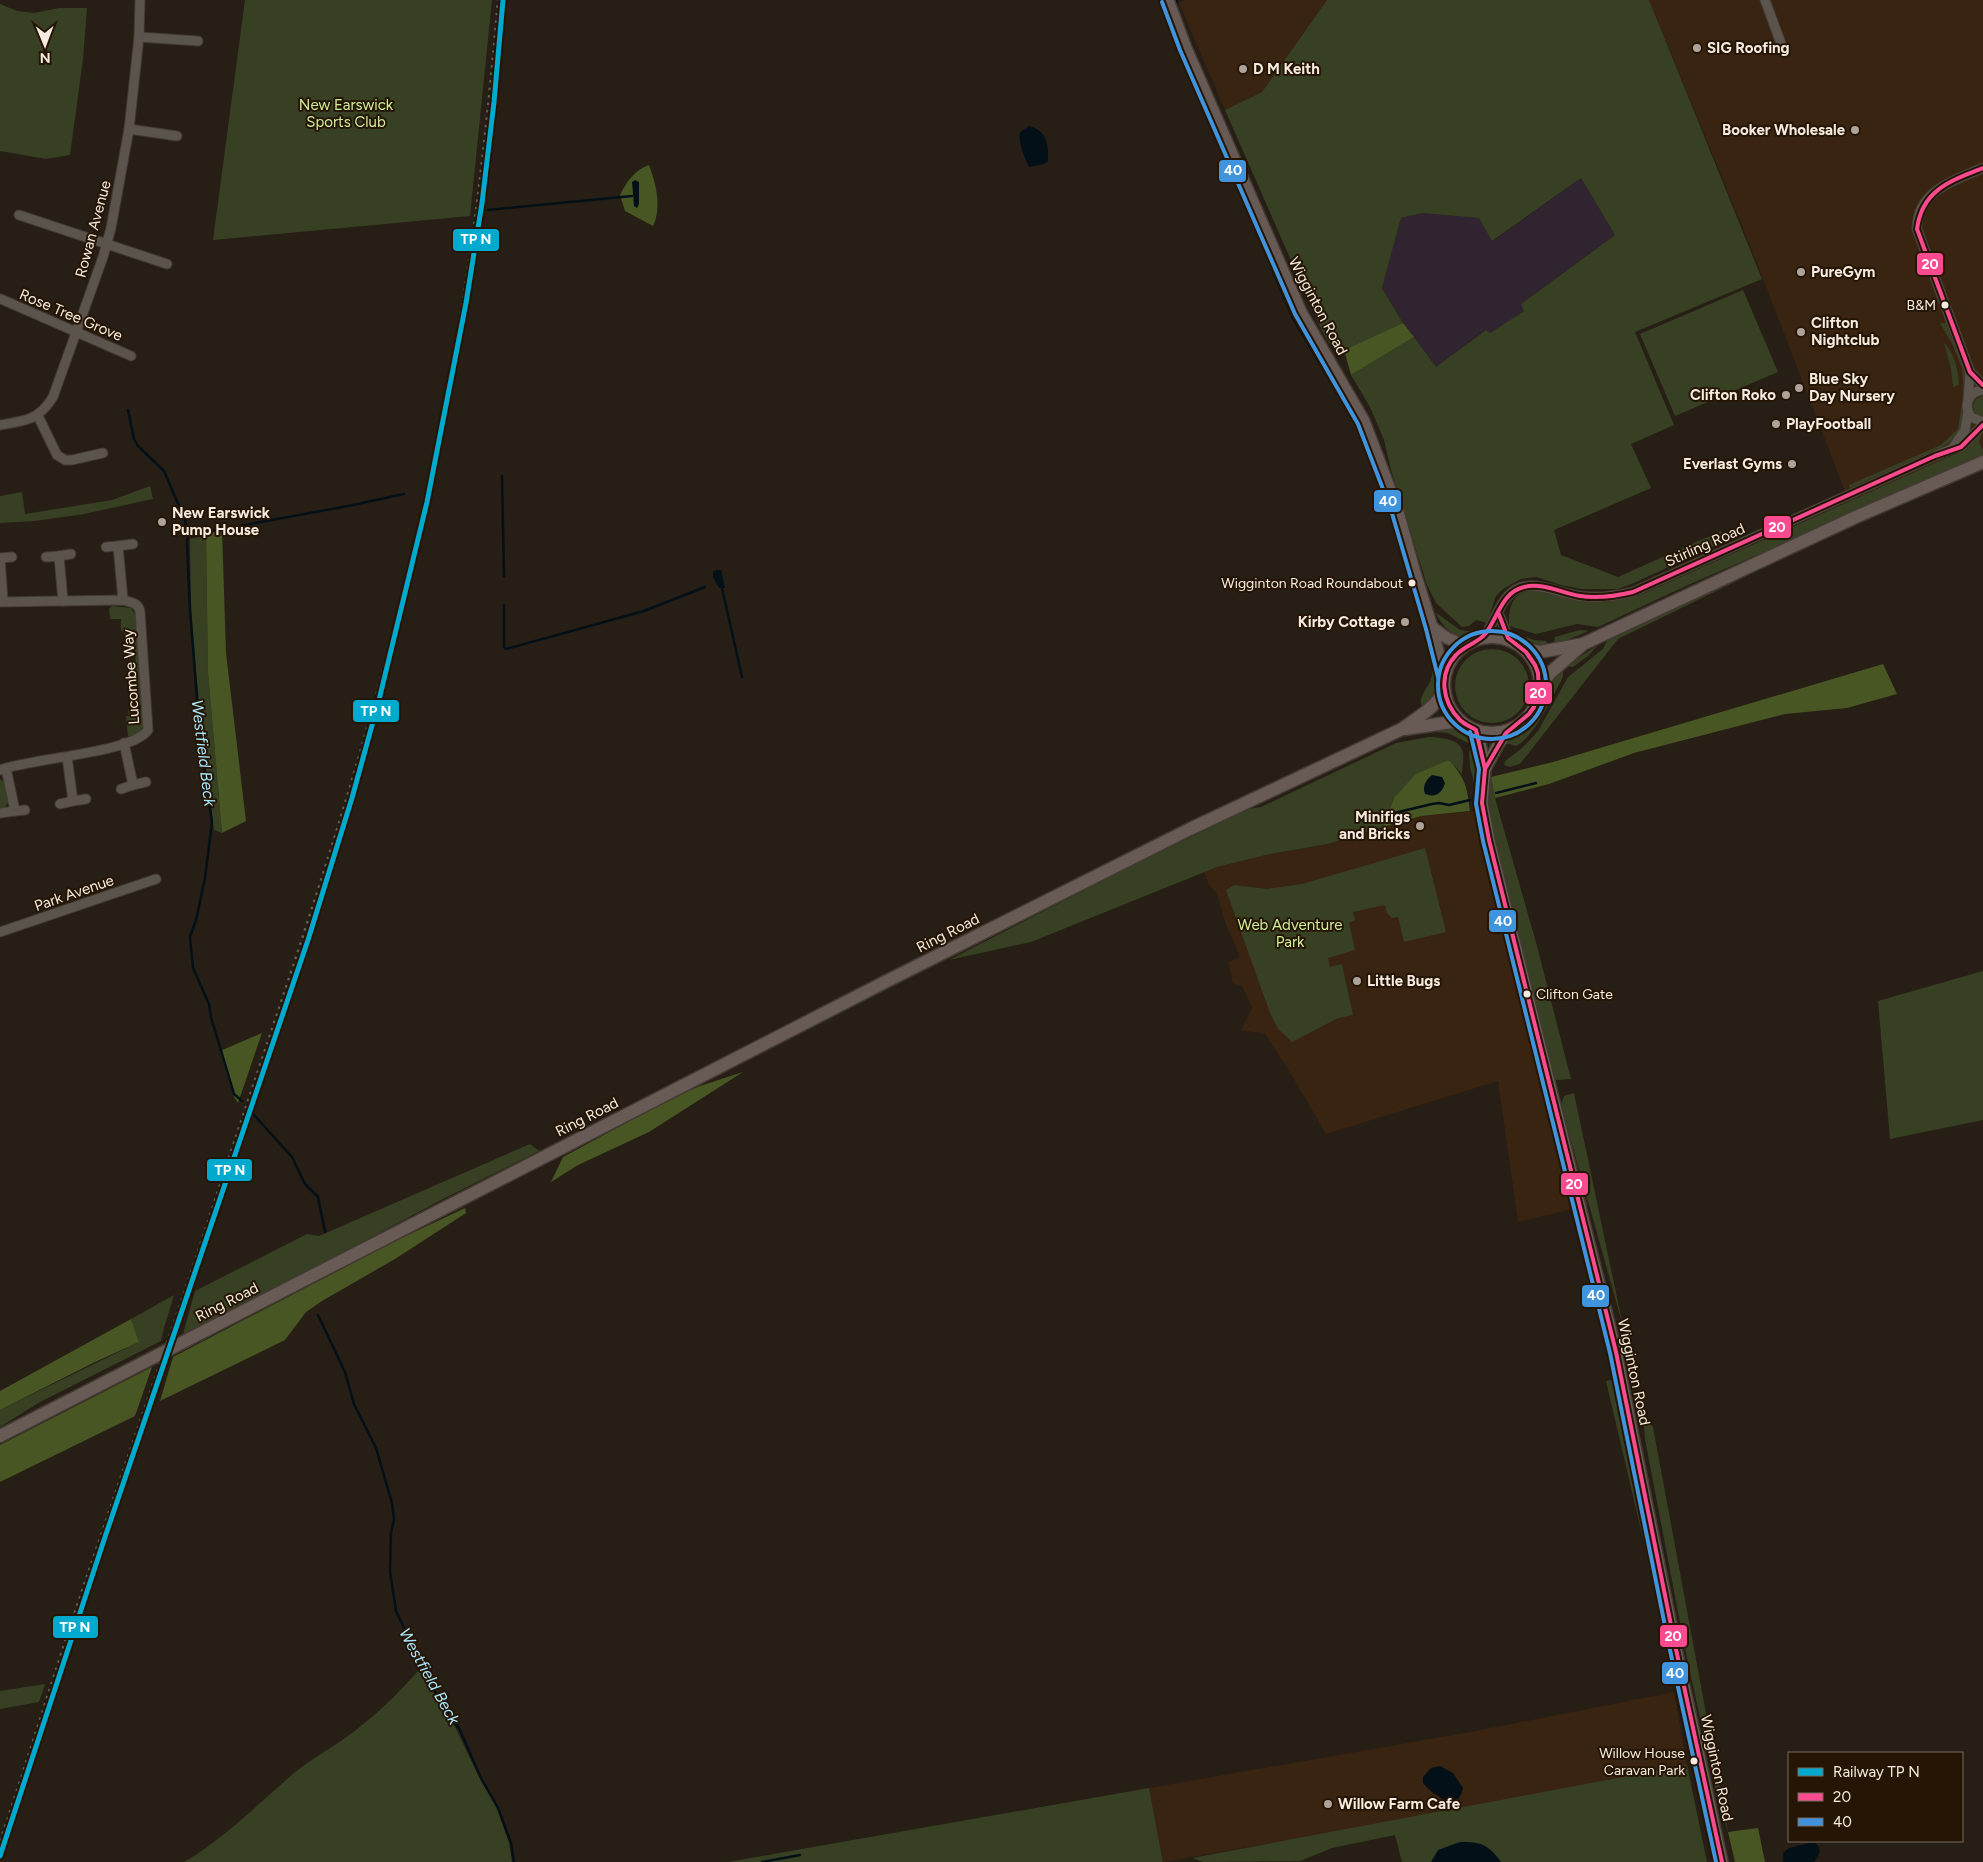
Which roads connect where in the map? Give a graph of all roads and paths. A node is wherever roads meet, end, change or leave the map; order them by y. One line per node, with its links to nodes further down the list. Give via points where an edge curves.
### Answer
1 (140, 0): 4 (street, Rowan Avenue)
2 (1168, 0): 39 (main road, Wigginton Road, via 1189,56 1301,312 1364,421 1397,508)
3 (1765, 0): 6 (street)
4 (139, 37): 5 (street); 7 (street, Rowan Avenue)
5 (198, 41)
6 (1784, 49)
7 (129, 129): 8 (street); 11 (street, Rowan Avenue)
8 (177, 136)
9 (1983, 168): 16 (street, via 1934,192 1924,204 1917,222 1918,237)
10 (19, 215): 11 (street)
11 (107, 244): 12 (street); 14 (street, Rowan Avenue)
12 (167, 264)
13 (1, 298): 14 (street, Rose Tree Grove)
14 (76, 331): 15 (street, Rose Tree Grove); 21 (street, Rowan Avenue, via 53,397)
15 (131, 356)
16 (1970, 372): 17 (street); 19 (street)
17 (1983, 385)
18 (1983, 390): 19 (street)
19 (1968, 399): 20 (street)
20 (1968, 412): 22 (street); 24 (street, via 1965,430)
21 (38, 416): 23 (street); 25 (street, via 57,455 65,460)
22 (1983, 424): 24 (street, Stirling Road, via 1961,447)
23 (0, 425)
24 (1952, 449): 38 (street, Stirling Road, via 1633,592 1589,597 1541,587 1520,587 1510,594)
25 (103, 453)
26 (1983, 462): 42 (highway)
27 (132, 544): 28 (street)
28 (118, 546): 29 (street); 35 (street)
29 (106, 547)
30 (71, 554): 31 (street)
31 (59, 556): 33 (street); 36 (street)
32 (12, 557): 34 (street)
33 (46, 557)
34 (0, 558): 37 (street)
35 (123, 600): 36 (street); 52 (street, Lucombe Way, via 140,608 148,730 139,740)
36 (63, 601): 37 (street)
37 (1, 602)
38 (1498, 612): 40 (street, Stirling Road); 41 (street)
39 (1432, 628): 43 (main road); 45 (main road, Wigginton Road)
40 (1483, 637): 41 (highway); 43 (highway)
41 (1508, 640): 44 (highway)
42 (1582, 644): 44 (highway, via 1540,652); 46 (highway)
43 (1464, 646): 45 (highway, via 1451,659)
44 (1524, 649): 46 (highway, via 1536,666)
45 (1444, 676): 47 (highway)
46 (1540, 686): 50 (highway, via 1531,712)
47 (1444, 691): 48 (highway, via 1447,703); 49 (highway, via 1433,707)
48 (1462, 723): 49 (highway); 51 (highway)
49 (1402, 729): 67 (highway, Ring Road, bridge, via 885,982)
50 (1510, 729): 51 (highway); 55 (main road)
51 (1476, 730): 55 (main road)
52 (124, 744): 53 (street, Lucombe Way); 57 (street)
53 (67, 757): 54 (street, Lucombe Way); 60 (street)
54 (3, 769): 63 (street)
55 (1485, 769): 68 (main road, Wigginton Road, via 1482,803 1489,840 1616,1352)
56 (146, 782): 57 (street)
57 (134, 786): 58 (street)
58 (121, 789)
59 (86, 799): 60 (street)
60 (73, 801): 61 (street)
61 (60, 804)
62 (25, 810): 63 (street)
63 (15, 811): 64 (street)
64 (0, 813)
65 (156, 879): 66 (street, Park Avenue)
66 (0, 932)
67 (0, 1436)
68 (1722, 1862)

